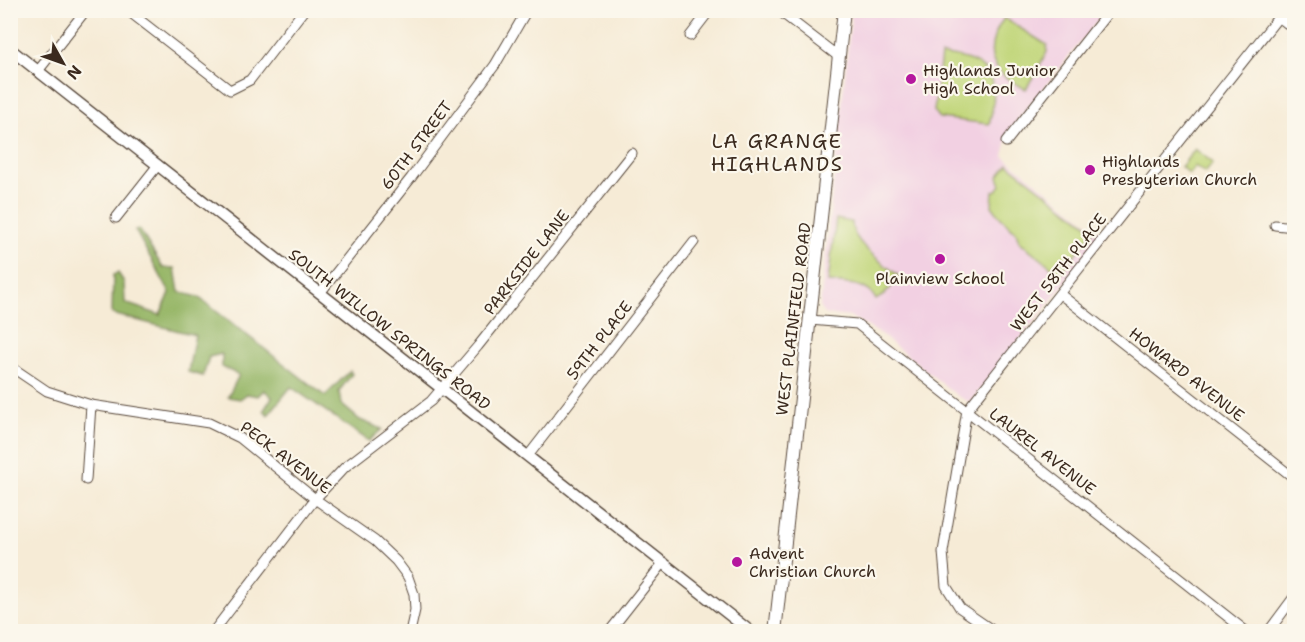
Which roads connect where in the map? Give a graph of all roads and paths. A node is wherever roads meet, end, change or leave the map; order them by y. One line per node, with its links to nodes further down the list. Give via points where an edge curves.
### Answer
1 (86, 10): 15 (street)
2 (127, 10): 3 (street, via 230,90 250,80)
3 (304, 10)
4 (527, 10): 23 (street, 60TH STREET, via 495,65)
5 (710, 10): 12 (street)
6 (778, 10): 14 (street)
7 (844, 10): 14 (main road, WEST PLAINFIELD ROAD)
8 (1110, 10): 16 (street)
9 (1270, 10): 10 (street)
10 (1282, 14): 11 (street); 24 (street, WEST 58TH PLACE)
11 (1294, 29)
12 (690, 36)
13 (10, 49): 15 (street, SOUTH WILLOW SPRINGS ROAD)
14 (839, 57): 25 (main road, WEST PLAINFIELD ROAD)
15 (38, 71): 18 (street, SOUTH WILLOW SPRINGS ROAD)
16 (1006, 142)
17 (632, 153): 27 (street, PARKSIDE LANE)
18 (158, 165): 19 (street); 23 (street, SOUTH WILLOW SPRINGS ROAD)
19 (116, 218)
20 (1275, 225): 21 (street)
21 (1294, 227)
22 (694, 242): 30 (street, 59TH PLACE)
23 (320, 293): 27 (street, SOUTH WILLOW SPRINGS ROAD)
24 (1060, 294): 29 (street, WEST 58TH PLACE); 31 (street, HOWARD AVENUE)
25 (810, 320): 29 (street, LAUREL AVENUE, via 857,324); 40 (main road, WEST PLAINFIELD ROAD)
26 (10, 366): 28 (street, PECK AVENUE, via 47,392)
27 (442, 388): 30 (street, SOUTH WILLOW SPRINGS ROAD); 33 (street, via 345,467)
28 (91, 405): 32 (street); 33 (street, PECK AVENUE, via 209,423 240,438)
29 (967, 410): 41 (street, via 944,552 946,586 960,608); 42 (street, LAUREL AVENUE)
30 (528, 456): 34 (street, SOUTH WILLOW SPRINGS ROAD)
31 (1294, 478)
32 (86, 480)
33 (315, 499): 36 (street, PECK AVENUE, via 375,541 403,569 414,594); 37 (street)
34 (664, 562): 38 (street); 39 (street, SOUTH WILLOW SPRINGS ROAD)
35 (1294, 597): 43 (street)
36 (412, 628)
37 (213, 632)
38 (609, 632)
39 (752, 632)
40 (775, 632)
41 (995, 632)
42 (1247, 632)
43 (1268, 632)

